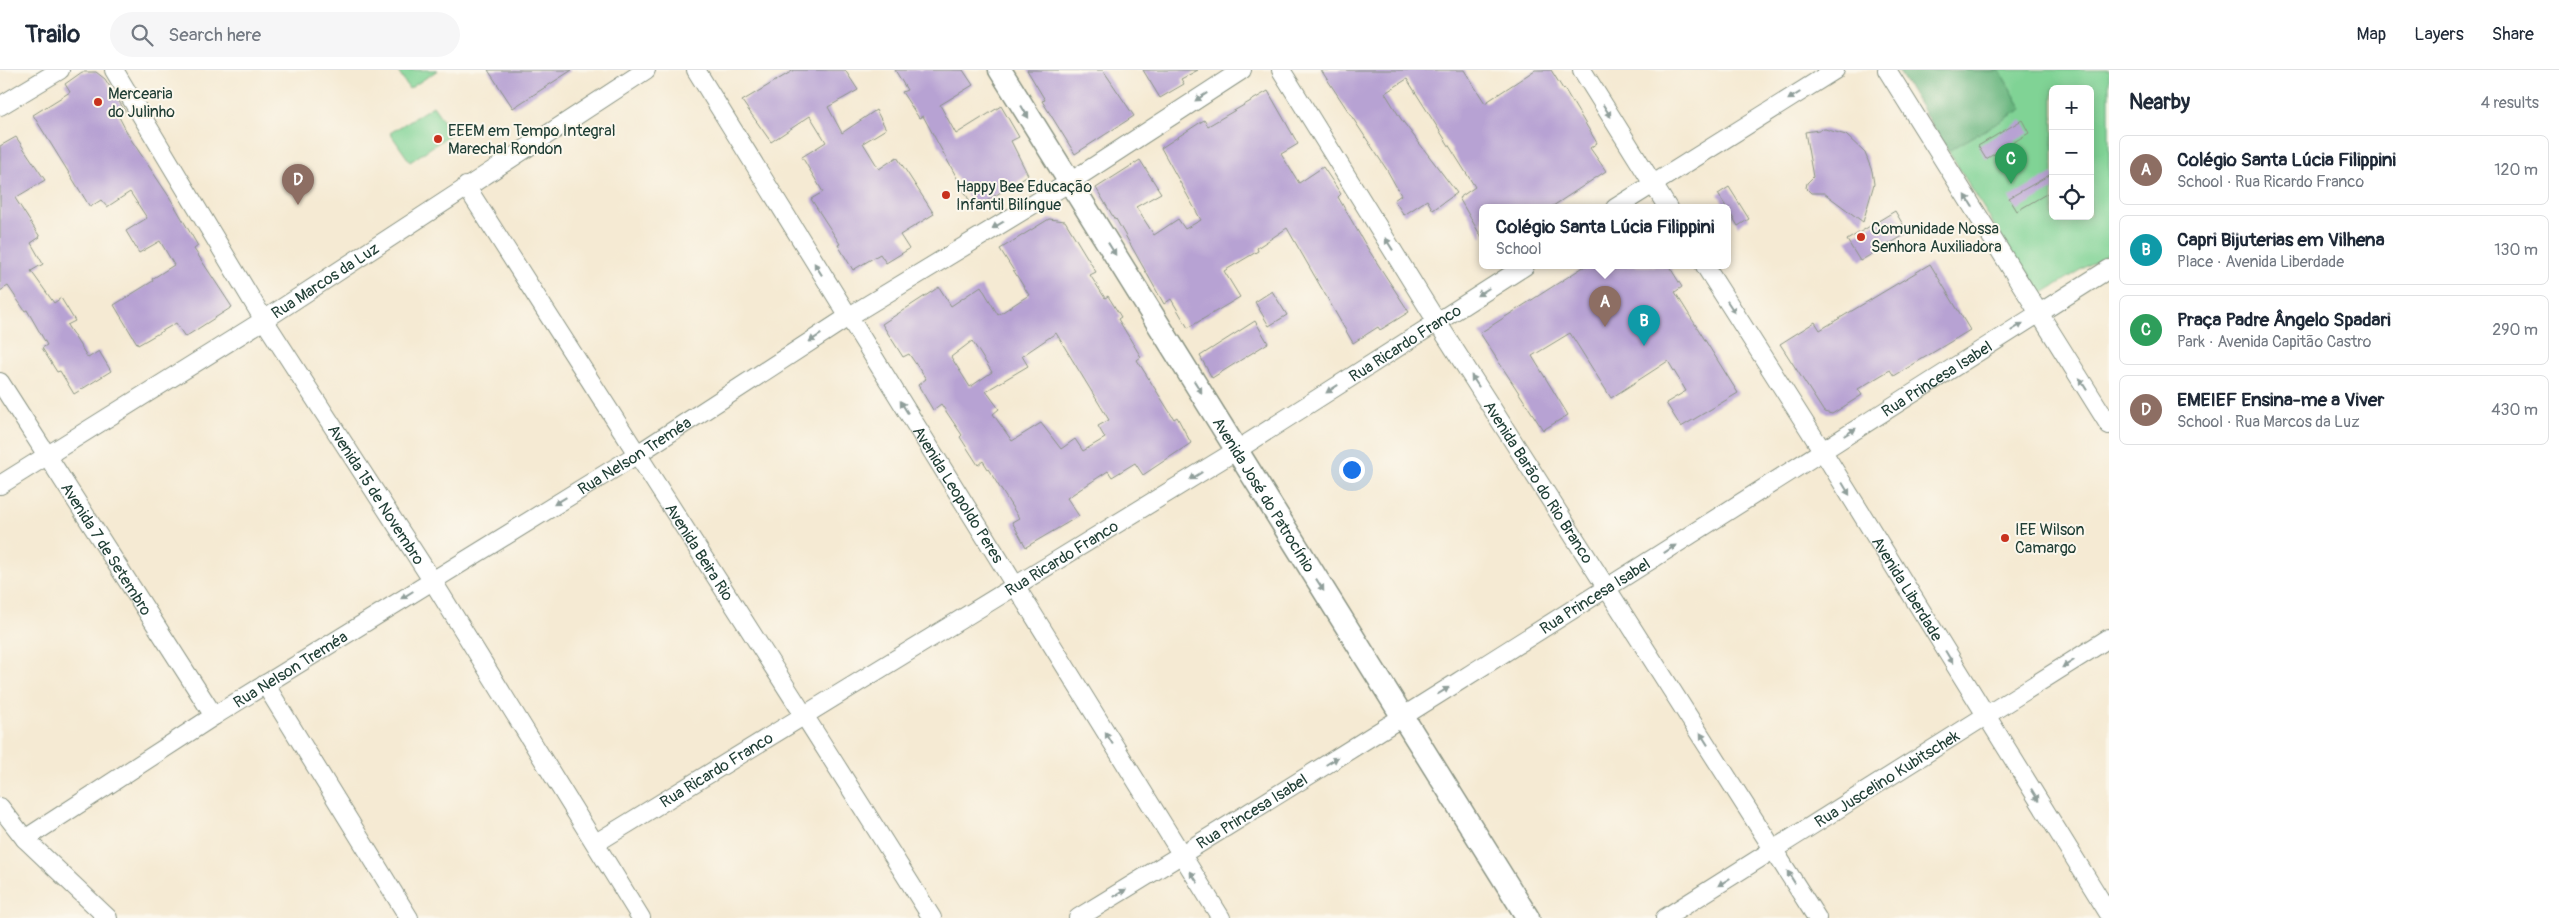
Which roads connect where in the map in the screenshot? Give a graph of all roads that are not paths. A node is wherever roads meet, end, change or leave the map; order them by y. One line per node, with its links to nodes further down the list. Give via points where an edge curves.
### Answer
1 (60, 70): 11 (street)
2 (114, 70): 22 (street, Avenida 15 de Novembro)
3 (646, 70): 14 (street, Rua Marcos da Luz)
4 (696, 70): 21 (street, Avenida Leopoldo Peres, one-way to 4)
5 (1000, 70): 12 (street, Avenida José do Patrocínio, one-way to 12)
6 (1242, 70): 12 (street, Rua Nelson Treméa, one-way to 12)
7 (1281, 70): 23 (street, Avenida Barão do Rio Branco, one-way to 7)
8 (1582, 70): 13 (street, one-way to 13)
9 (1835, 70): 13 (street, one-way to 13)
10 (1887, 70): 20 (street, one-way to 10)
11 (0, 106)
12 (1070, 182): 21 (street, Rua Nelson Treméa, one-way to 21); 26 (street, Avenida José do Patrocínio, one-way to 26)
13 (1653, 184): 15 (street); 16 (street)
14 (466, 186): 22 (street, Rua Marcos da Luz); 28 (street, Avenida Beira Rio)
15 (1621, 204)
16 (1666, 204)
17 (1519, 269): 23 (street, Rua Ricardo Franco, one-way to 23)
18 (1707, 269): 27 (street, Avenida Liberdade, one-way to 27)
19 (2109, 269): 20 (street, Rua Princesa Isabel)
20 (2039, 314): 25 (street, one-way to 20); 27 (street, Rua Princesa Isabel, one-way to 20)
21 (848, 317): 28 (street, Rua Nelson Treméa, one-way to 28); 32 (street, Avenida Leopoldo Peres, one-way to 21)
22 (264, 320): 29 (street, Rua Marcos da Luz); 31 (street, Avenida 15 de Novembro)
23 (1437, 322): 26 (street, Rua Ricardo Franco, one-way to 26); 33 (street, Avenida Barão do Rio Branco, one-way to 23)
24 (0, 382): 29 (street, Avenida 7 de Setembro)
25 (2109, 425)
26 (1237, 450): 32 (street, Rua Ricardo Franco, one-way to 32); 39 (street, Avenida José do Patrocínio, one-way to 39)
27 (1822, 450): 33 (street, Rua Princesa Isabel, one-way to 27); 38 (street, Avenida Liberdade, one-way to 38)
28 (636, 455): 31 (street, Rua Nelson Treméa, one-way to 31); 36 (street, Avenida Beira Rio)
29 (47, 456): 30 (street, Rua Marcos da Luz); 37 (street, Avenida 7 de Setembro)
30 (0, 485)
31 (432, 580): 35 (street, Rua Nelson Treméa, one-way to 35); 42 (street, Avenida 15 de Novembro)
32 (1017, 587): 36 (street, Rua Ricardo Franco); 44 (street, Avenida Leopoldo Peres, one-way to 32)
33 (1609, 589): 39 (street, Rua Princesa Isabel, one-way to 33); 43 (street, Avenida Barão do Rio Branco, one-way to 33)
34 (2109, 638): 38 (street, Rua Juscelino Kubitschek, one-way to 38)
35 (265, 684): 37 (street, Rua Nelson Treméa); 47 (street)
36 (805, 715): 42 (street, Rua Ricardo Franco); 49 (street, Avenida Beira Rio)
37 (214, 716): 41 (street, Rua Nelson Treméa)
38 (1985, 716): 43 (street, Rua Juscelino Kubitschek); 45 (street, Avenida Liberdade, one-way to 45)
39 (1401, 717): 44 (street, Rua Princesa Isabel, one-way to 39); 52 (street, Avenida José do Patrocínio)
40 (0, 807): 41 (street)
41 (26, 839): 46 (street)
42 (596, 843): 48 (street, Avenida 15 de Novembro)
43 (1774, 850): 53 (street, Rua Juscelino Kubitschek, one-way to 53); 54 (street, Avenida Barão do Rio Branco, one-way to 43)
44 (1181, 855): 50 (street, Rua Princesa Isabel, one-way to 44); 51 (street, Avenida Leopoldo Peres, one-way to 44)
45 (2109, 914)
46 (108, 918)
47 (409, 918)
48 (641, 918)
49 (932, 918)
50 (1078, 918)
51 (1221, 918)
52 (1528, 918)
53 (1666, 918)
54 (1817, 918)

